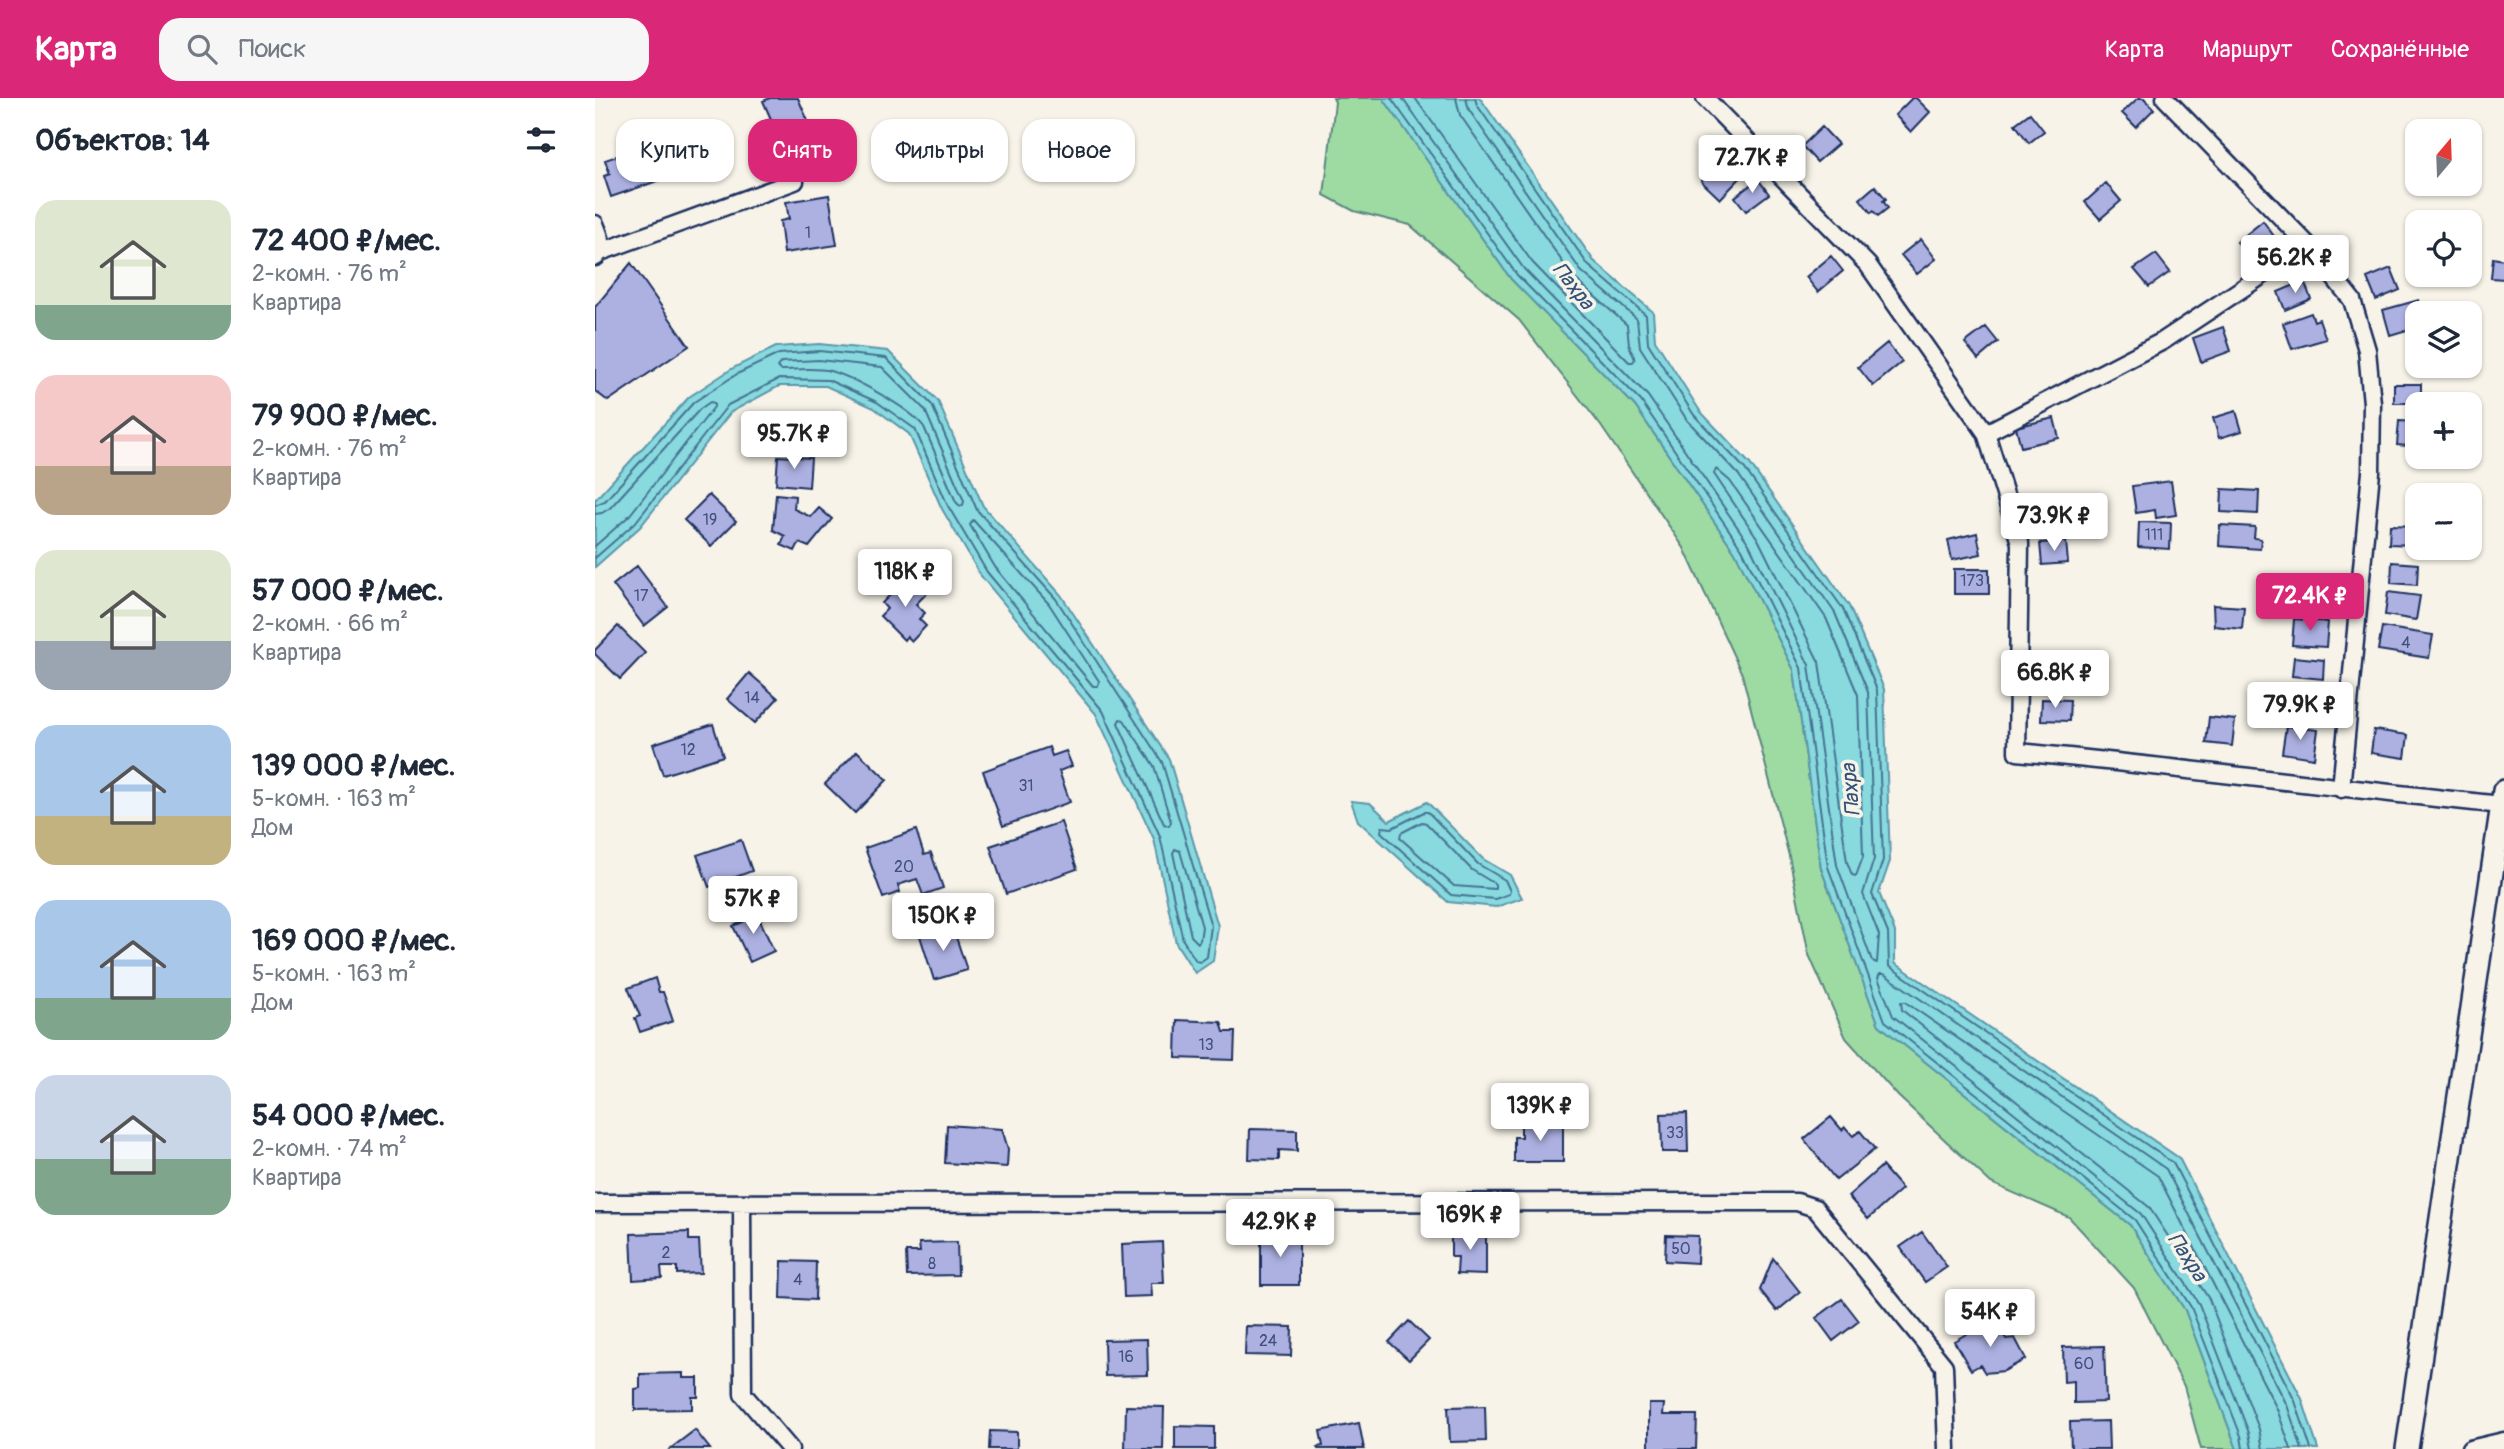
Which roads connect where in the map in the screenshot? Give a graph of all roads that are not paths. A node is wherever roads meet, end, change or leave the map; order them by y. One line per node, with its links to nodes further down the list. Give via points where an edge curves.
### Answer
1 (1705, 98): 7 (street, via 1868,265)
2 (2165, 98): 5 (street)
3 (792, 182): 6 (street)
4 (595, 224): 6 (street, via 601,240)
5 (2308, 245): 7 (street, via 2163,341); 8 (street, via 2352,300 2367,350 2372,403 2371,472)
6 (597, 255)
7 (1986, 433): 8 (street, via 2019,543 2017,752)
8 (2341, 789): 9 (street)
9 (2503, 798): 15 (main road)
10 (595, 1203): 11 (street)
11 (742, 1203): 13 (street, via 743,1394); 14 (street, via 1797,1202 1815,1208 1944,1366)
12 (2504, 1441): 16 (street)
13 (790, 1449)
14 (1947, 1449)
15 (2407, 1449)
16 (2470, 1449)

